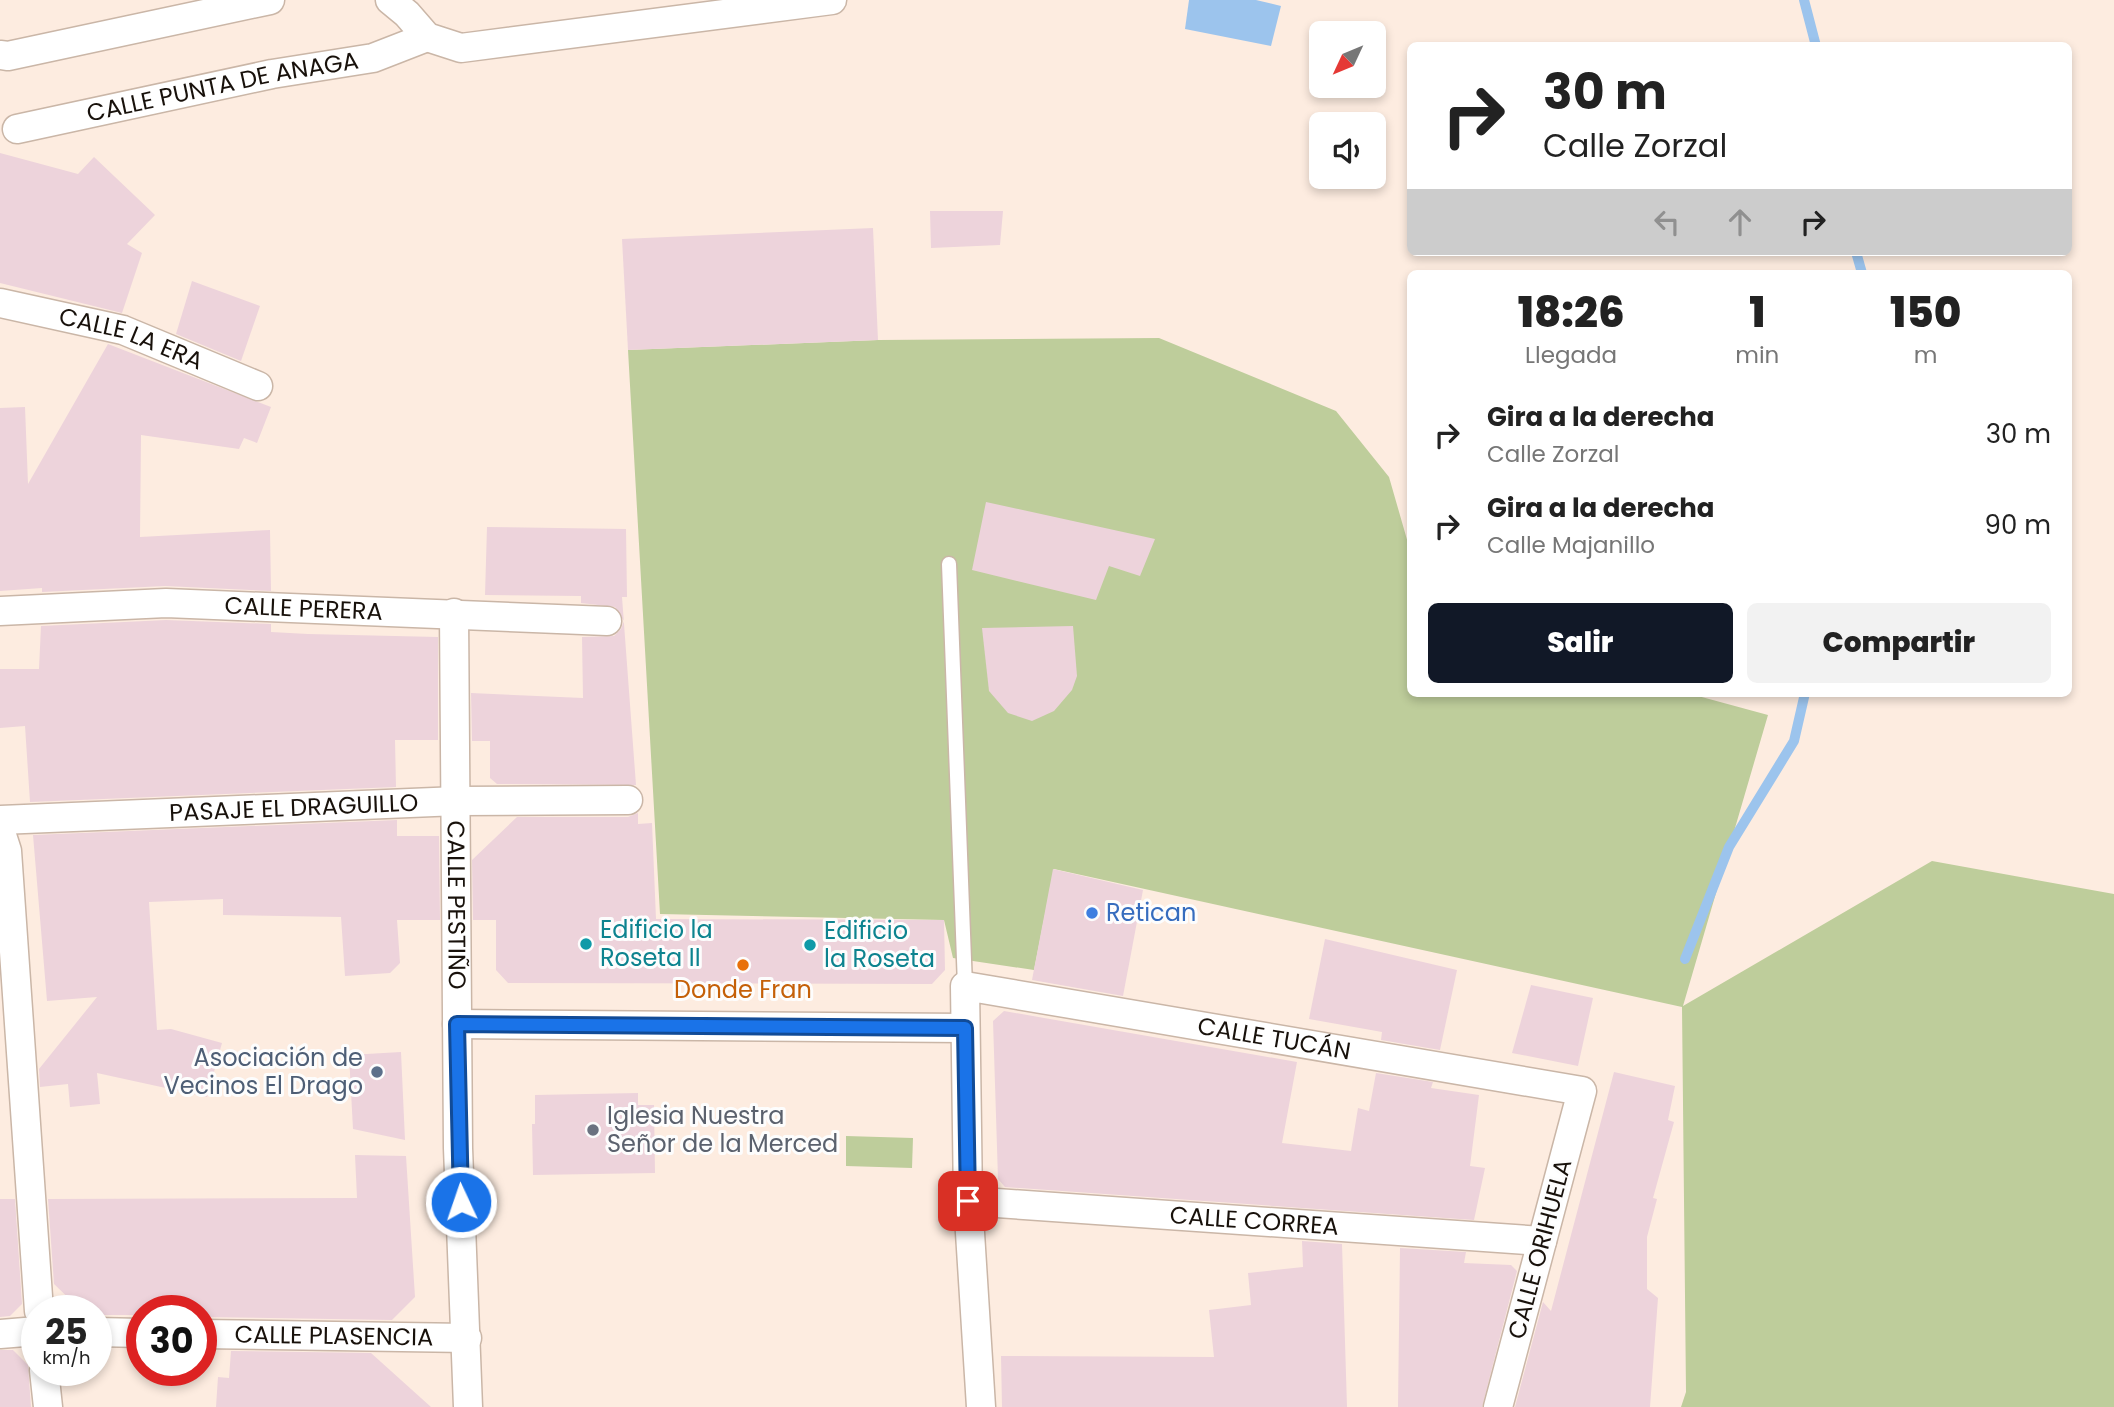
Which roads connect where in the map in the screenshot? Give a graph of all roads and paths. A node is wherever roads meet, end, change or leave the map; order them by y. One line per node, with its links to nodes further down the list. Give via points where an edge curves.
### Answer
1 (270, 0): 5 (street)
2 (390, 0): 4 (street)
3 (832, 0): 4 (street, via 461,48)
4 (427, 37): 6 (street, CALLE PUNTA DE ANAGA, via 373,58 272,74)
5 (0, 55)
6 (17, 129)
7 (0, 303): 8 (street, CALLE LA ERA, via 123,330)
8 (258, 386)
9 (949, 564): 17 (lane)
10 (0, 611): 11 (street, CALLE PERERA, via 166,603)
11 (454, 613): 12 (street, CALLE PERERA); 14 (street, CALLE PESTIÑO)
12 (607, 621)
13 (628, 800): 14 (street, PASAJE EL DRAGUILLO)
14 (458, 801): 15 (street, PASAJE EL DRAGUILLO); 19 (street, CALLE PESTIÑO)
15 (0, 820)
16 (0, 829): 18 (street, via 7,851)
17 (965, 986): 20 (street); 21 (street, CALLE TUCÁN)
18 (10, 1019): 24 (street)
19 (457, 1024): 20 (street); 28 (street, CALLE PESTIÑO)
20 (965, 1028): 22 (street)
21 (1582, 1091): 23 (street, CALLE ORIHUELA)
22 (968, 1201): 23 (street, CALLE CORREA); 32 (street)
23 (1542, 1241): 33 (street, CALLE ORIHUELA)
24 (37, 1295)
25 (21, 1332): 26 (street)
26 (0, 1334)
27 (217, 1334): 28 (street, CALLE PLASENCIA)
28 (467, 1338): 31 (street, CALLE PESTIÑO)
29 (46, 1386): 30 (street)
30 (48, 1407)
31 (468, 1407)
32 (981, 1407)
33 (1498, 1407)

